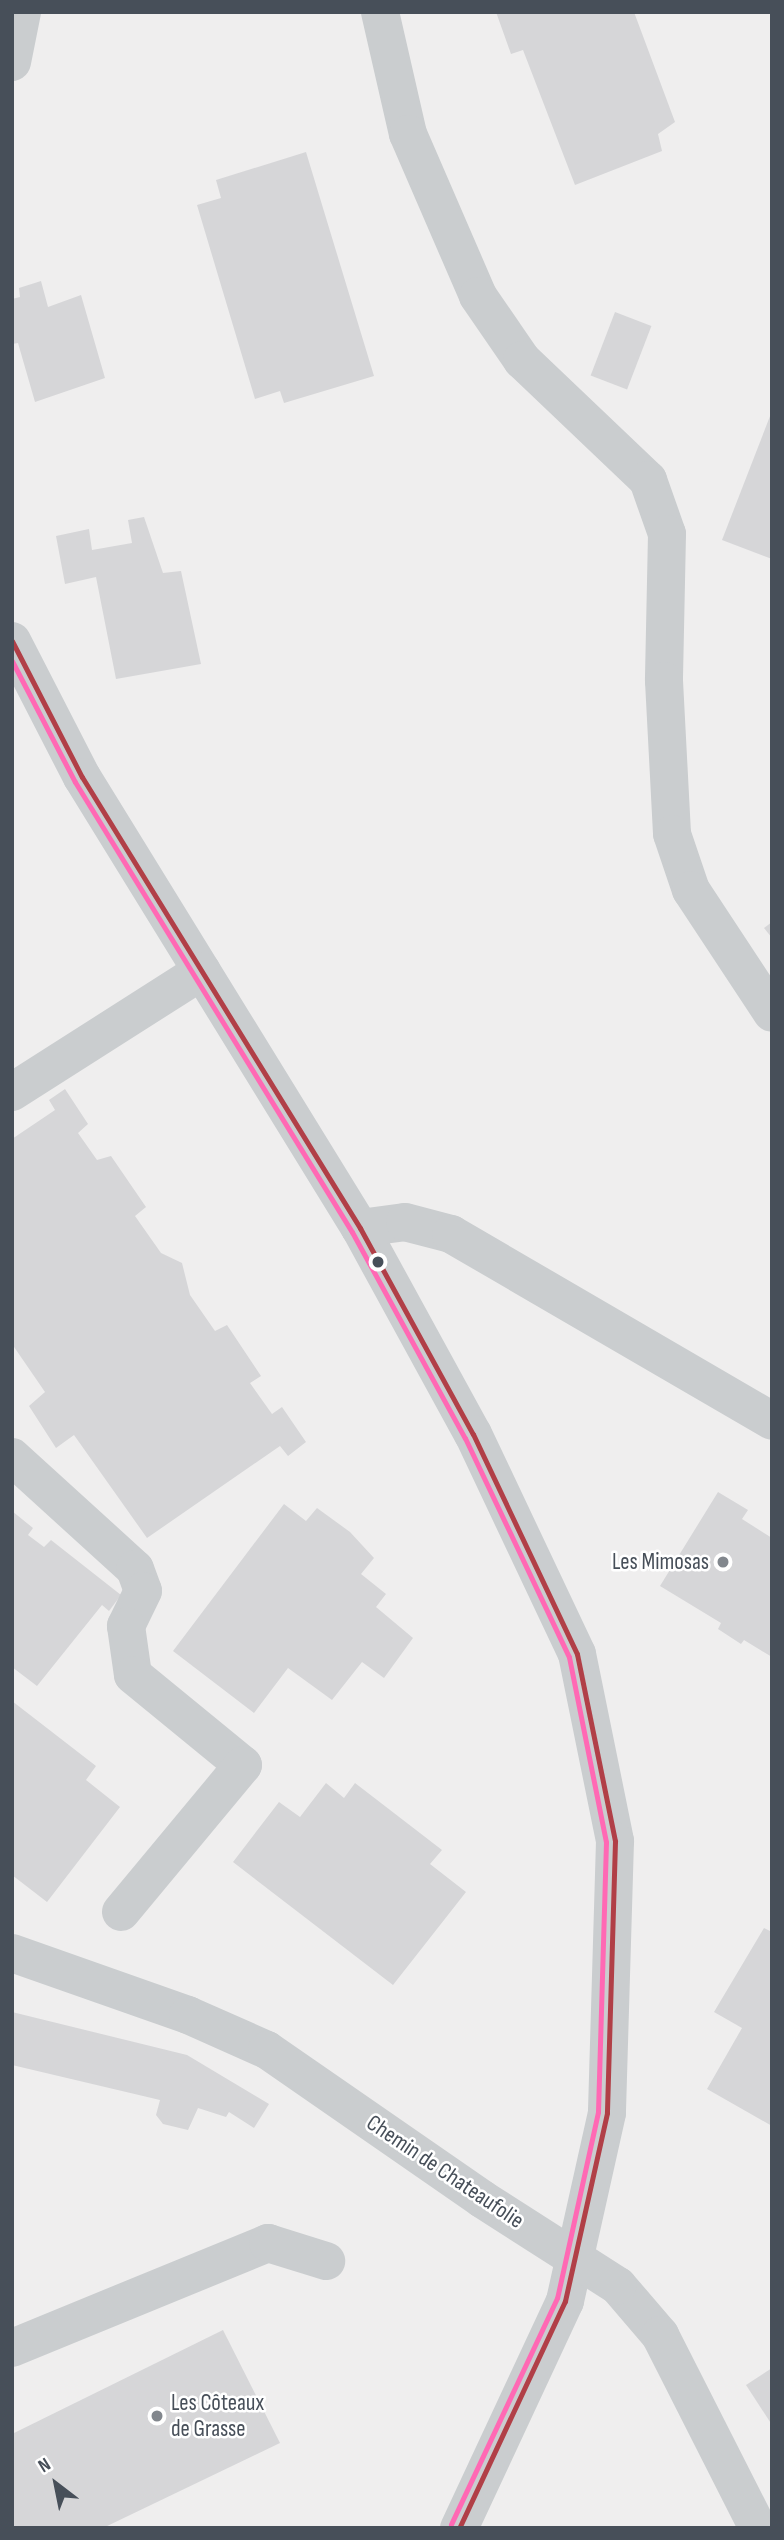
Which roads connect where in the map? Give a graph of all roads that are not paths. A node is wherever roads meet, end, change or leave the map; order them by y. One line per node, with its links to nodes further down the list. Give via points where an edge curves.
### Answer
1 (22, 12): 3 (street)
2 (380, 12): 6 (street, via 408,135 478,296 523,360 648,480 667,534 664,681 671,834 691,890)
3 (12, 62)
4 (12, 641): 5 (street, via 82,777)
5 (202, 971): 7 (street); 8 (street)
6 (772, 1013)
7 (12, 1092)
8 (360, 1228): 9 (street, via 405,1222 451,1234); 15 (street, via 473,1434 577,1654 615,1840 607,2113 568,2287)
9 (772, 1421)
10 (12, 1457): 11 (street, via 135,1569 143,1591 126,1626 133,1675 243,1765)
11 (121, 1912)
12 (12, 1953): 16 (street, Chemin de Chateaufolie, bridge, via 188,2015 267,2050 482,2199 618,2286 660,2335)
13 (326, 2261): 14 (street, via 268,2243)
14 (12, 2348)
15 (459, 2528)
16 (758, 2528)

